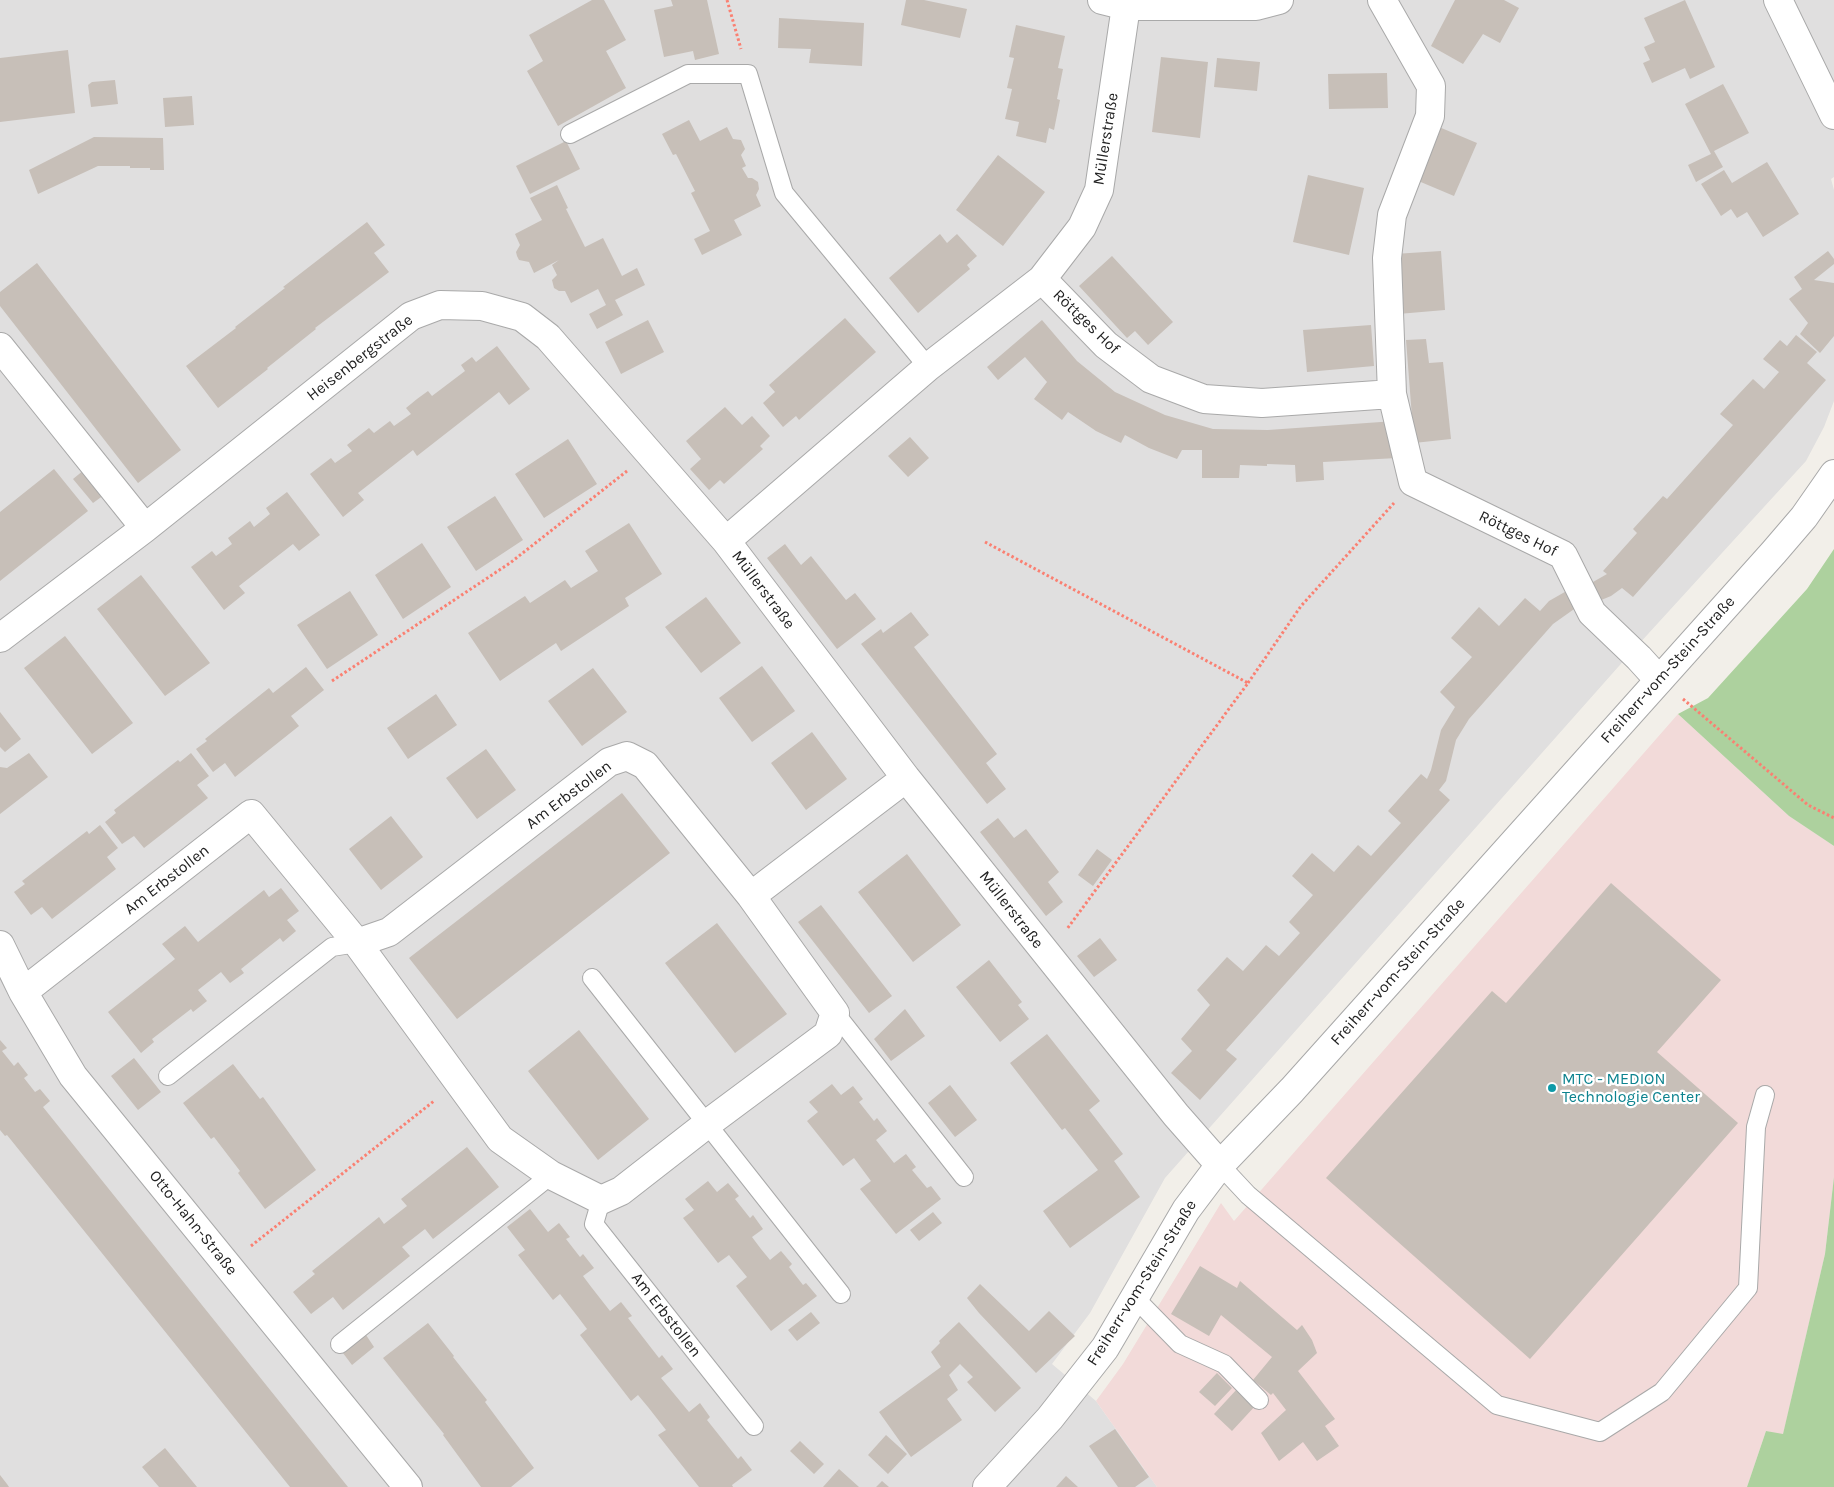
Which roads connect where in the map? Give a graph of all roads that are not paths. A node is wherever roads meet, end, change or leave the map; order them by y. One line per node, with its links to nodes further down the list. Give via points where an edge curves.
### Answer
1 (1279, 0): 4 (street, via 1256,6)
2 (1382, 0): 10 (street, via 1431,86 1430,116 1392,215 1387,258)
3 (1778, 0): 5 (street)
4 (1114, 3): 7 (street, Müllerstraße, via 1099,190 1082,227)
5 (1834, 115)
6 (570, 134): 9 (lane, via 688,74 748,74 784,193)
7 (1042, 279): 9 (street, Müllerstraße); 10 (street, Röttges Hof, via 1106,345 1151,379 1204,399 1262,403)
8 (0, 347): 12 (street)
9 (928, 367): 13 (street, Müllerstraße)
10 (1392, 394): 15 (street, Röttges Hof, via 1413,482 1563,555 1592,613)
11 (1834, 474): 15 (street, Freiherr-vom-Stein-Straße, via 1804,517)
12 (145, 528): 13 (street, Heisenbergstraße, via 411,316 440,305 482,306 522,317 548,337); 14 (street, Heisenbergstraße)
13 (726, 541): 16 (street, Müllerstraße)
14 (0, 638)
15 (1659, 680): 26 (street, Freiherr-vom-Stein-Straße, via 1292,1090)
16 (906, 778): 17 (street); 26 (street, Müllerstraße, via 1176,1115)
17 (751, 896): 18 (street, Am Erbstollen, via 645,764 627,756 609,762 389,932); 22 (street, Am Erbstollen)
18 (358, 943): 21 (street, Am Erbstollen, via 251,814); 23 (lane, Am Erbstollen, via 332,947); 27 (street, Am Erbstollen, via 500,1139)
19 (0, 945): 21 (street, Otto-Hahn-Straße)
20 (592, 978): 25 (lane)
21 (23, 992): 35 (street, Otto-Hahn-Straße, via 73,1076)
22 (835, 1013): 25 (street, via 828,1034); 28 (lane)
23 (168, 1076)
24 (1765, 1095): 26 (lane, via 1756,1127 1748,1288 1662,1392 1600,1432 1497,1405 1248,1195)
25 (707, 1124): 29 (street, via 620,1191); 30 (lane)
26 (1220, 1165): 31 (street, Freiherr-vom-Stein-Straße, via 1186,1210)
27 (551, 1175): 29 (street, Am Erbstollen); 32 (lane)
28 (964, 1177)
29 (601, 1200): 34 (lane, Am Erbstollen, via 594,1224)
30 (841, 1294)
31 (1134, 1298): 33 (lane, via 1180,1344 1224,1364); 36 (street, Freiherr-vom-Stein-Straße, via 1099,1356 1050,1418)
32 (340, 1344)
33 (1259, 1400)
34 (754, 1426)
35 (408, 1487)
36 (987, 1487)

